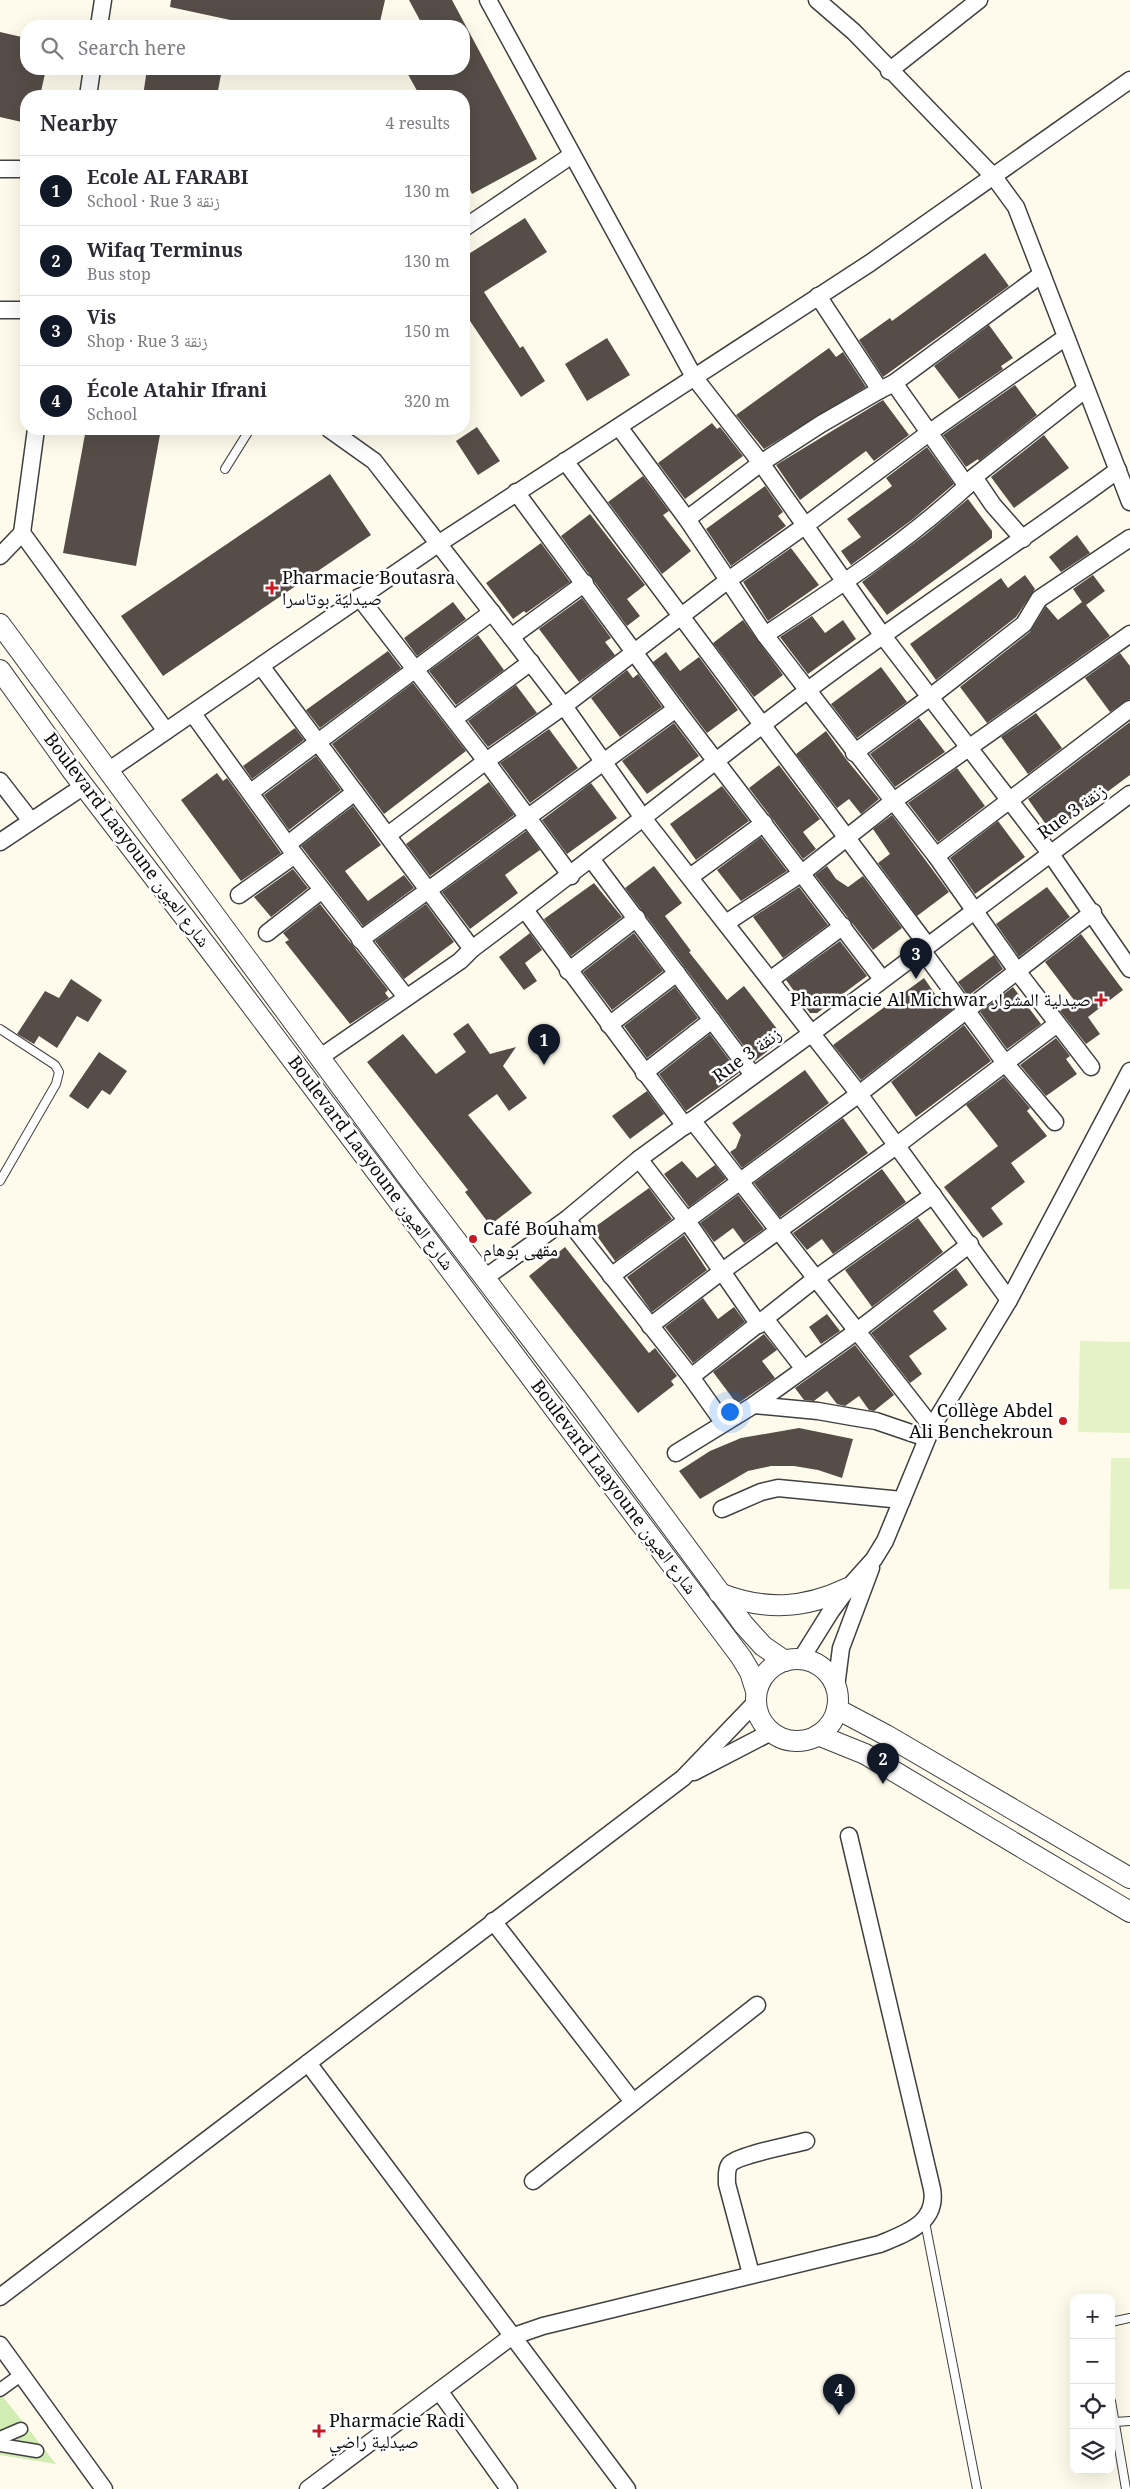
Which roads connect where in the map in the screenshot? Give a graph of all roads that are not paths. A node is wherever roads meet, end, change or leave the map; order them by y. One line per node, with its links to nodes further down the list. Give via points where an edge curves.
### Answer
1 (103, 0): 5 (street)
2 (488, 0): 10 (street)
3 (817, 0): 6 (street, via 854,32)
4 (978, 0): 6 (street)
5 (100, 20)
6 (889, 71): 13 (street)
7 (91, 75): 9 (street)
8 (1130, 80): 13 (street)
9 (89, 90)
10 (572, 155): 14 (street); 20 (street)
11 (0, 169): 12 (street)
12 (20, 169)
13 (994, 177): 15 (street, via 1016,207); 16 (street)
14 (470, 224)
15 (1042, 274): 19 (street); 21 (street)
16 (818, 296): 20 (street); 21 (street)
17 (0, 310): 18 (street)
18 (20, 310)
19 (1066, 337): 22 (street); 24 (street)
20 (694, 377): 23 (street); 29 (street)
21 (887, 387): 24 (street); 29 (street)
22 (1086, 389): 31 (street); 32 (street)
23 (619, 427): 28 (street); 35 (street)
24 (930, 432): 32 (street); 36 (street)
25 (35, 435): 37 (street)
26 (246, 435): 30 (lane)
27 (337, 435): 40 (street, via 374,461)
28 (565, 461): 33 (street); 47 (street)
29 (761, 463): 35 (street); 36 (street)
30 (225, 470)
31 (1118, 470): 34 (street); 39 (street)
32 (971, 481): 39 (street); 43 (street, via 924,524)
33 (516, 492): 40 (street); 44 (street)
34 (1130, 502)
35 (687, 520): 42 (street)
36 (806, 525): 42 (street); 43 (street)
37 (22, 533): 41 (street); 66 (street)
38 (1130, 538): 59 (street, via 1039,599 1024,624)
39 (1023, 539): 51 (street)
40 (438, 544): 45 (street); 46 (street)
41 (0, 556)
42 (727, 581): 47 (street); 50 (street)
43 (846, 582): 50 (street); 51 (street)
44 (585, 583): 52 (street); 53 (street)
45 (359, 597): 55 (street); 56 (street)
46 (492, 612): 52 (street); 56 (street)
47 (681, 616): 53 (street); 65 (street)
48 (0, 624): 73 (street, Boulevard Laayoune شارع العيون)
49 (1130, 634): 68 (street)
50 (765, 635): 58 (street)
51 (882, 636): 58 (street); 59 (street)
52 (511, 637): 54 (street)
53 (634, 651): 60 (street); 61 (street)
54 (531, 662): 60 (street); 64 (street)
55 (261, 666): 63 (street); 67 (street)
56 (414, 669): 64 (street); 67 (street)
57 (0, 670): 75 (street, Boulevard Laayoune شارع العيون)
58 (809, 690): 65 (street); 69 (street)
59 (929, 698): 68 (street); 69 (street)
60 (564, 706): 71 (street); 72 (street)
61 (676, 709): 70 (street); 72 (street)
62 (1130, 709): 79 (street)
63 (193, 714): 66 (street); 76 (street)
64 (454, 719): 71 (street)
65 (764, 725): 70 (street); 86 (street)
66 (166, 731): 73 (street)
67 (318, 742): 76 (street); 77 (street)
68 (968, 748): 79 (street); 80 (street)
69 (854, 753): 80 (street)
70 (716, 760): 82 (street); 84 (street)
71 (486, 761): 81 (street); 85 (street)
72 (603, 763): 81 (street); 82 (street)
73 (108, 771): 121 (street, Boulevard Laayoune شارع العيون)
74 (0, 781): 83 (street)
75 (84, 786): 83 (street); 160 (street, Boulevard Laayoune شارع العيون, via 741,1657 750,1672)
76 (251, 792): 88 (street)
77 (355, 792): 85 (street); 88 (street)
78 (1130, 794): 89 (street, Rue 3 زنقة)
79 (1008, 800): 89 (street); 90 (street)
80 (892, 802): 86 (street); 90 (street)
81 (529, 818): 93 (street); 96 (street)
82 (643, 818): 91 (street); 94 (street)
83 (31, 822): 87 (street)
84 (764, 823): 92 (street); 94 (street)
85 (388, 835): 96 (street)
86 (846, 838): 92 (street); 106 (street)
87 (0, 842)
88 (291, 849): 95 (street); 97 (street)
89 (1050, 853): 99 (street, Rue 3 زنقة); 100 (street)
90 (936, 856): 99 (street)
91 (592, 860): 93 (street); 101 (street)
92 (802, 873): 102 (street); 103 (street)
93 (571, 876): 98 (street)
94 (690, 877): 102 (street)
95 (322, 890): 104 (street); 105 (street)
96 (428, 890): 105 (street); 107 (street)
97 (239, 895)
98 (525, 910): 107 (street); 109 (street)
99 (973, 910): 106 (street, Rue 3 زنقة); 110 (street)
100 (1093, 912): 108 (street); 110 (street)
101 (637, 918): 109 (street); 111 (street)
102 (726, 922): 113 (street)
103 (843, 926): 112 (street); 113 (street)
104 (267, 933)
105 (360, 940): 114 (street)
106 (924, 948): 112 (street, Rue 3 زنقة); 115 (street)
107 (472, 949): 114 (street)
108 (1130, 968)
109 (568, 971): 118 (street)
110 (1017, 971): 115 (street); 117 (street)
111 (677, 973): 116 (street); 118 (street)
112 (882, 979): 120 (street, Rue 3 زنقة)
113 (770, 980): 120 (street)
114 (406, 998): 121 (street)
115 (967, 1009): 122 (street); 127 (street)
116 (712, 1020): 125 (street); 126 (street)
117 (1056, 1024): 122 (street); 123 (street)
118 (609, 1025): 125 (street)
119 (0, 1029): 133 (lane, via 55,1064 58,1072 56,1084)
120 (812, 1033): 126 (street, Rue 3 زنقة); 127 (street)
121 (320, 1058): 141 (street, Boulevard Laayoune شارع العيون)
122 (1005, 1063): 128 (street); 130 (street)
123 (1091, 1067)
124 (1130, 1071): 143 (street)
125 (644, 1073): 129 (street)
126 (753, 1075): 129 (street, Rue 3 زنقة)
127 (859, 1094): 130 (street); 132 (street)
128 (1055, 1122)
129 (689, 1123): 131 (street, Rue 3 زنقة); 132 (street)
130 (896, 1146): 134 (street); 137 (street)
131 (639, 1159): 135 (street, Rue 3 زنقة); 136 (street)
132 (740, 1180): 136 (street); 137 (street)
133 (0, 1181)
134 (933, 1195): 138 (street); 142 (street)
135 (567, 1219): 140 (street); 141 (street, Rue 3 زنقة)
136 (687, 1221): 139 (street); 140 (street)
137 (780, 1231): 139 (street); 142 (street)
138 (970, 1244): 143 (street); 146 (street)
139 (721, 1272): 144 (street); 145 (street)
140 (611, 1276): 145 (street)
141 (486, 1277): 157 (street, Boulevard Laayoune شارع العيون)
142 (815, 1279): 144 (street); 146 (street)
143 (1009, 1300): 151 (street)
144 (762, 1322): 147 (street); 148 (street)
145 (650, 1326): 148 (street)
146 (857, 1331): 147 (street); 151 (street)
147 (804, 1369): 149 (street)
148 (692, 1377): 150 (street)
149 (754, 1405): 150 (street); 151 (street, via 852,1416)
150 (723, 1422): 152 (street)
151 (929, 1432): 153 (street)
152 (676, 1453)
153 (902, 1500): 154 (street, via 778,1488); 155 (street, via 885,1541)
154 (722, 1509)
155 (874, 1558): 156 (street); 159 (street, via 841,1648)
156 (848, 1588): 157 (street, via 815,1602 784,1606); 158 (street)
157 (719, 1593): 158 (street, Boulevard Laayoune شارع العيون, via 753,1636)
158 (793, 1660): 159 (street, via 816,1663 829,1673); 160 (street, via 767,1671)
159 (836, 1687): 161 (street)
160 (756, 1697): 162 (street, via 760,1719); 164 (street)
161 (837, 1709): 163 (street, via 830,1724); 166 (street)
162 (771, 1732): 163 (street, via 784,1739 799,1741); 164 (street)
163 (818, 1734): 167 (street, via 865,1754)
164 (683, 1778): 168 (street)
165 (850, 1836): 174 (street, via 932,2189 932,2207)
166 (1130, 1878)
167 (1130, 1912)
168 (492, 1921): 170 (street); 171 (street)
169 (757, 2005): 171 (street)
170 (308, 2063): 176 (street); 179 (street)
171 (633, 2102): 173 (street)
172 (806, 2141): 175 (street, via 740,2158 728,2168 727,2184)
173 (532, 2181)
174 (925, 2222): 175 (street, via 880,2244); 194 (lane)
175 (751, 2274): 179 (street)
176 (0, 2297)
177 (1130, 2318): 178 (lane)
178 (1115, 2321)
179 (511, 2336): 183 (street); 193 (street)
180 (0, 2345): 181 (street)
181 (22, 2374): 182 (street); 190 (street)
182 (0, 2390)
183 (440, 2392): 191 (street); 192 (street)
184 (1130, 2421): 185 (lane)
185 (1115, 2422): 195 (lane)
186 (21, 2429): 187 (street)
187 (0, 2438)
188 (0, 2445): 189 (street)
189 (38, 2452)
190 (104, 2489)
191 (308, 2489)
192 (509, 2489)
193 (627, 2489)
194 (977, 2489)
195 (1126, 2489)

